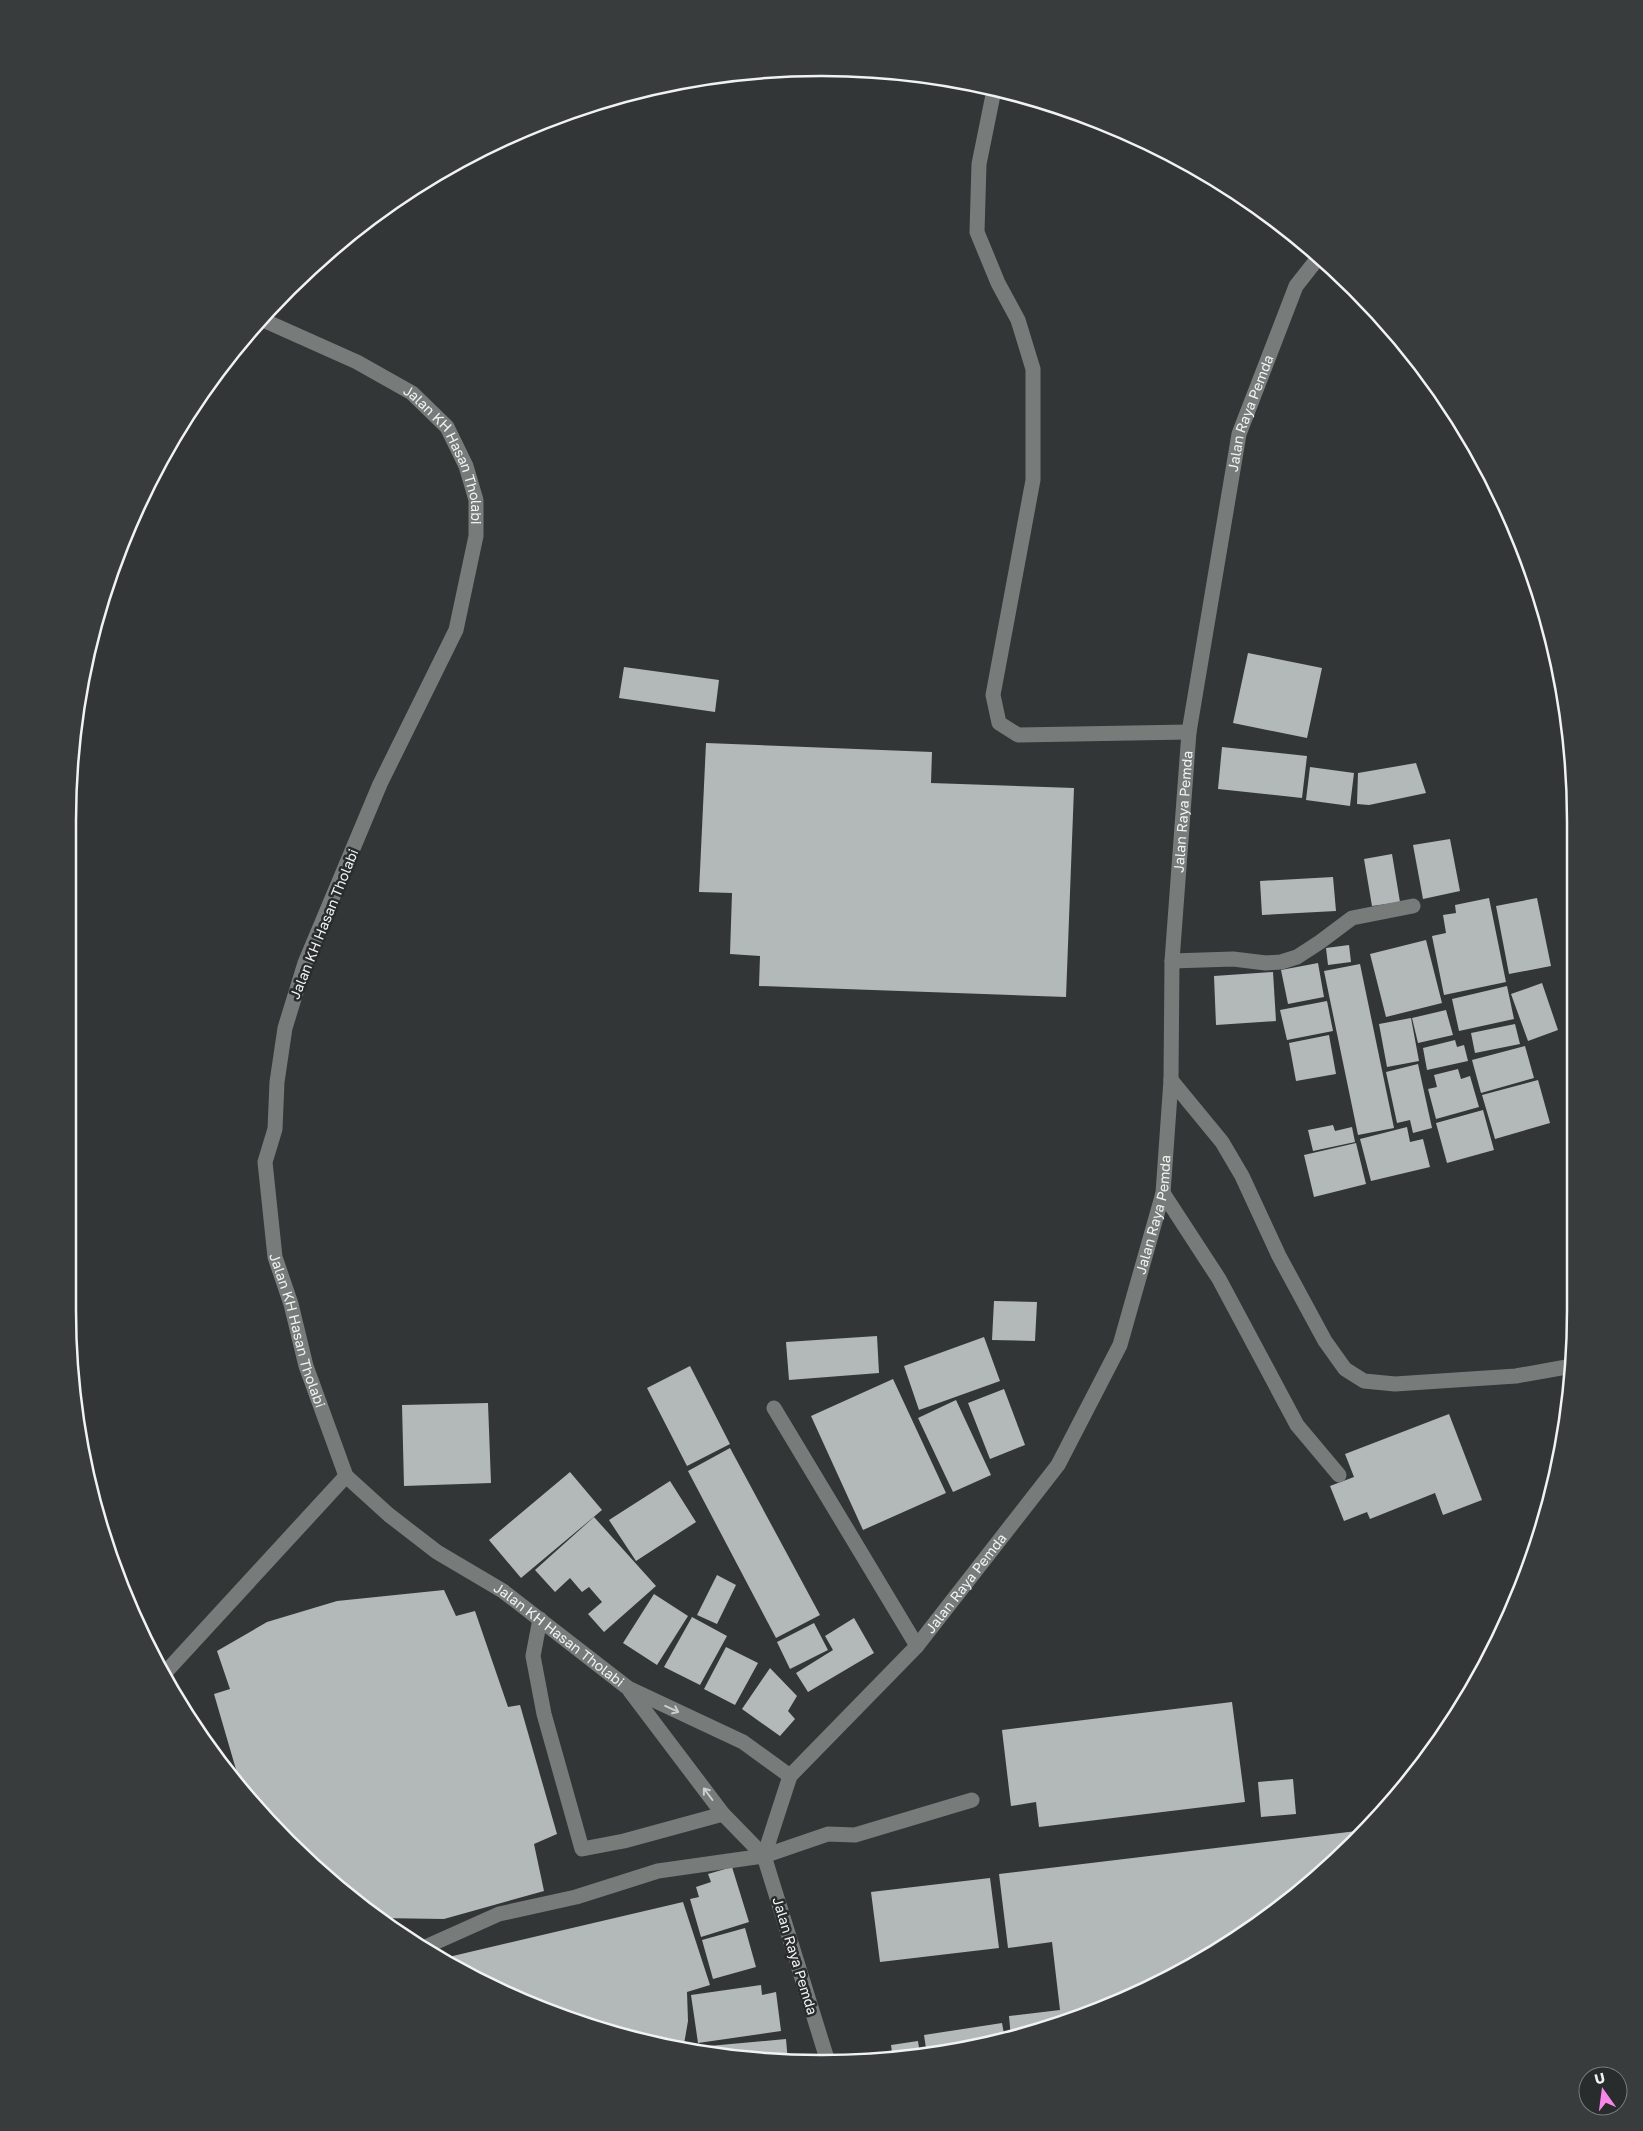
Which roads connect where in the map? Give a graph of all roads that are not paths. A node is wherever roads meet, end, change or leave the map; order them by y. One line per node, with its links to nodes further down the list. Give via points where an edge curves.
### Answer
1 (993, 97): 4 (street, via 979,164 977,232 998,283 1018,320 1033,369 1033,480 994,695 999,723 1018,736)
2 (1314, 262): 4 (street, Jalan Raya Pemda, via 1296,286 1240,434)
3 (268, 322): 12 (street, Jalan KH Hasan Tholabi, via 357,362 412,393 447,427 466,466 476,500 476,536 456,630 380,784 305,963 284,1028 275,1129 265,1162 275,1258 291,1304 306,1366)
4 (1189, 732): 6 (street, Jalan Raya Pemda)
5 (1413, 906): 6 (street, via 1352,918 1297,957 1281,962 1233,959)
6 (1172, 961): 7 (street, Jalan Raya Pemda)
7 (1171, 1080): 8 (street, Jalan Raya Pemda); 9 (street, via 1222,1142 1325,1341 1345,1369 1364,1381 1395,1384 1516,1376)
8 (1163, 1193): 11 (street, via 1219,1279 1297,1425); 14 (street, Jalan Raya Pemda, via 1120,1345 1058,1465)
9 (1564, 1367)
10 (774, 1408): 14 (street)
11 (1339, 1475)
12 (346, 1476): 13 (street, Jalan KH Hasan Tholabi, via 388,1515 437,1552 503,1590); 15 (street)
13 (540, 1619): 16 (street, Jalan KH Hasan Tholabi); 19 (street, via 534,1663 544,1714 582,1849)
14 (917, 1646): 17 (street, Jalan Raya Pemda)
15 (169, 1669)
16 (628, 1688): 17 (street, Jalan KH Hasan Tholabi, one-way to 17, via 743,1742); 19 (street, Jalan KH Hasan Tholabi, one-way to 16)
17 (790, 1776): 20 (street, Jalan Raya Pemda)
18 (972, 1800): 20 (street, via 855,1835 828,1834)
19 (724, 1814): 20 (street, Jalan KH Hasan Tholabi)
20 (764, 1856): 21 (street, via 658,1871 576,1897 499,1914); 22 (street, Jalan Raya Pemda)
21 (432, 1944)
22 (826, 2055)

